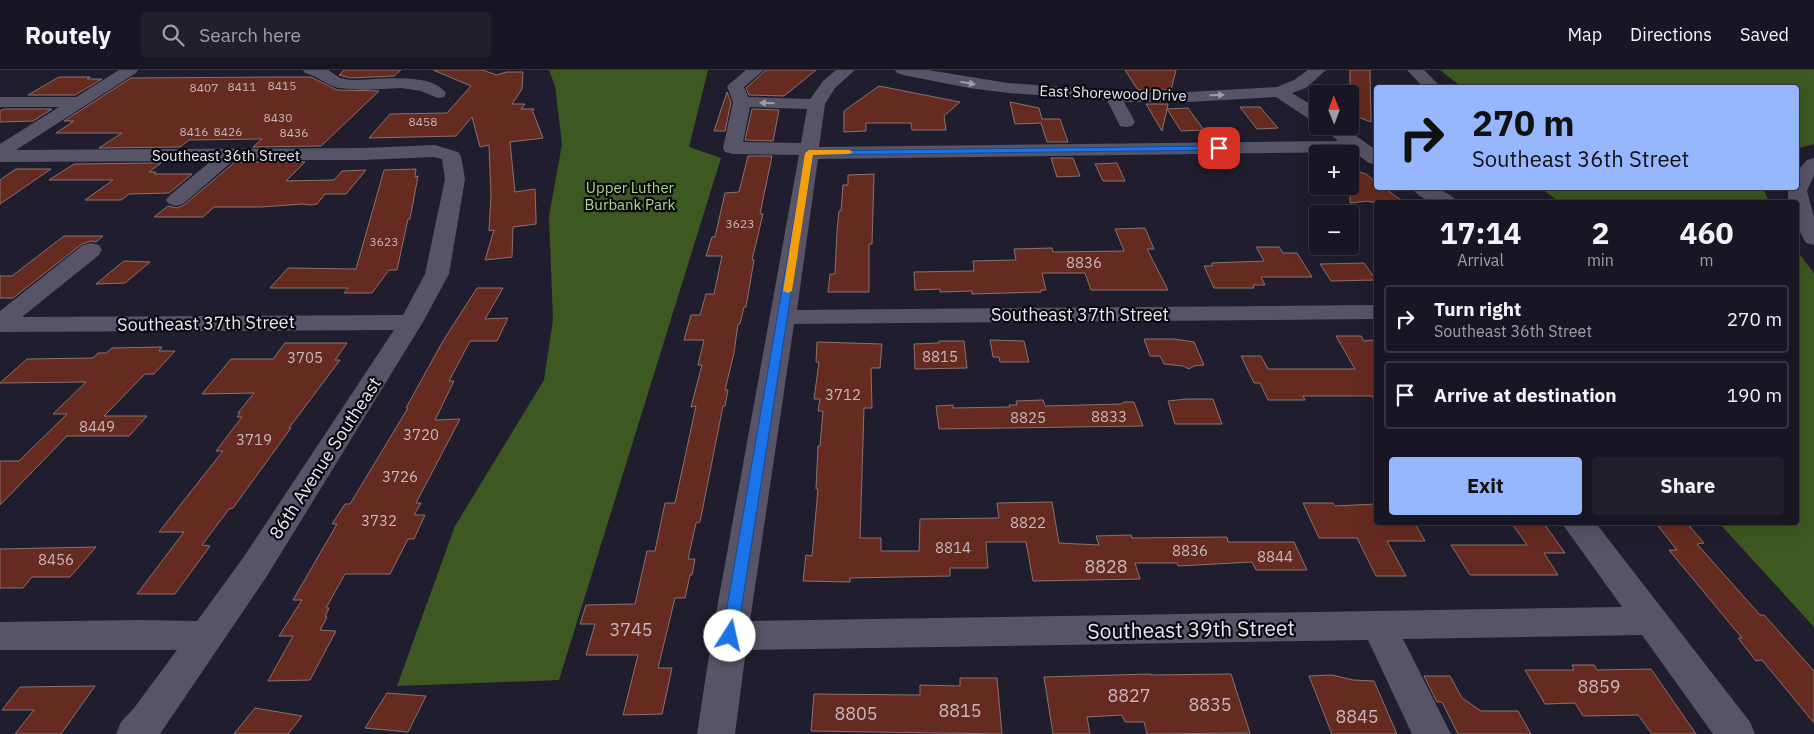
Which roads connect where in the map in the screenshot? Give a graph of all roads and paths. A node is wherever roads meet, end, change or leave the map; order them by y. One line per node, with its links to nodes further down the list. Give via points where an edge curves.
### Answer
1 (130, 70): 13 (street)
2 (311, 70): 10 (street, via 321,71 335,83 411,84 427,86)
3 (756, 70): 14 (street, via 735,86)
4 (847, 70): 15 (street, via 820,93)
5 (903, 70): 11 (street, East Shorewood Drive, one-way to 11, via 1008,88)
6 (1318, 70): 9 (street, East Shorewood Drive, via 1300,84)
7 (1415, 70): 8 (street)
8 (1431, 85)
9 (1278, 92): 11 (street, East Shorewood Drive, one-way to 9, via 1188,97); 16 (street)
10 (438, 93)
11 (1114, 96): 17 (street)
12 (0, 102): 13 (street)
13 (79, 102): 24 (street)
14 (742, 102): 15 (street, one-way to 14); 22 (street, via 732,148)
15 (816, 104): 22 (street)
16 (1309, 111)
17 (1126, 122)
18 (877, 134): 22 (street)
19 (1342, 135): 20 (street)
20 (1355, 145)
21 (1309, 146): 22 (street)
22 (810, 148): 38 (street)
23 (1359, 148): 28 (street)
24 (0, 152)
25 (228, 155): 26 (street, Southeast 36th Street); 27 (street, Southeast 36th Street, via 435,151); 32 (street)
26 (0, 156)
27 (450, 156): 39 (street, 86th Avenue Southeast, via 455,180 438,274)
28 (1374, 158)
29 (1814, 164): 30 (street)
30 (1799, 184)
31 (1426, 190): 33 (street)
32 (176, 200)
33 (1443, 200)
34 (1799, 204): 35 (street)
35 (1814, 238)
36 (91, 250): 40 (street)
37 (1374, 312): 38 (street, Southeast 37th Street)
38 (784, 317): 46 (street)
39 (412, 322): 40 (street, Southeast 37th Street); 45 (street, 86th Avenue Southeast, via 255,567)
40 (0, 324)
41 (1579, 525): 42 (street)
42 (1652, 621): 43 (street, Southeast 39th Street); 50 (street)
43 (1379, 626): 46 (street, Southeast 39th Street); 49 (street)
44 (0, 636): 45 (street)
45 (206, 636): 47 (street, 86th Avenue Southeast)
46 (730, 636): 48 (street)
47 (135, 734)
48 (716, 734)
49 (1432, 734)
50 (1736, 734)

